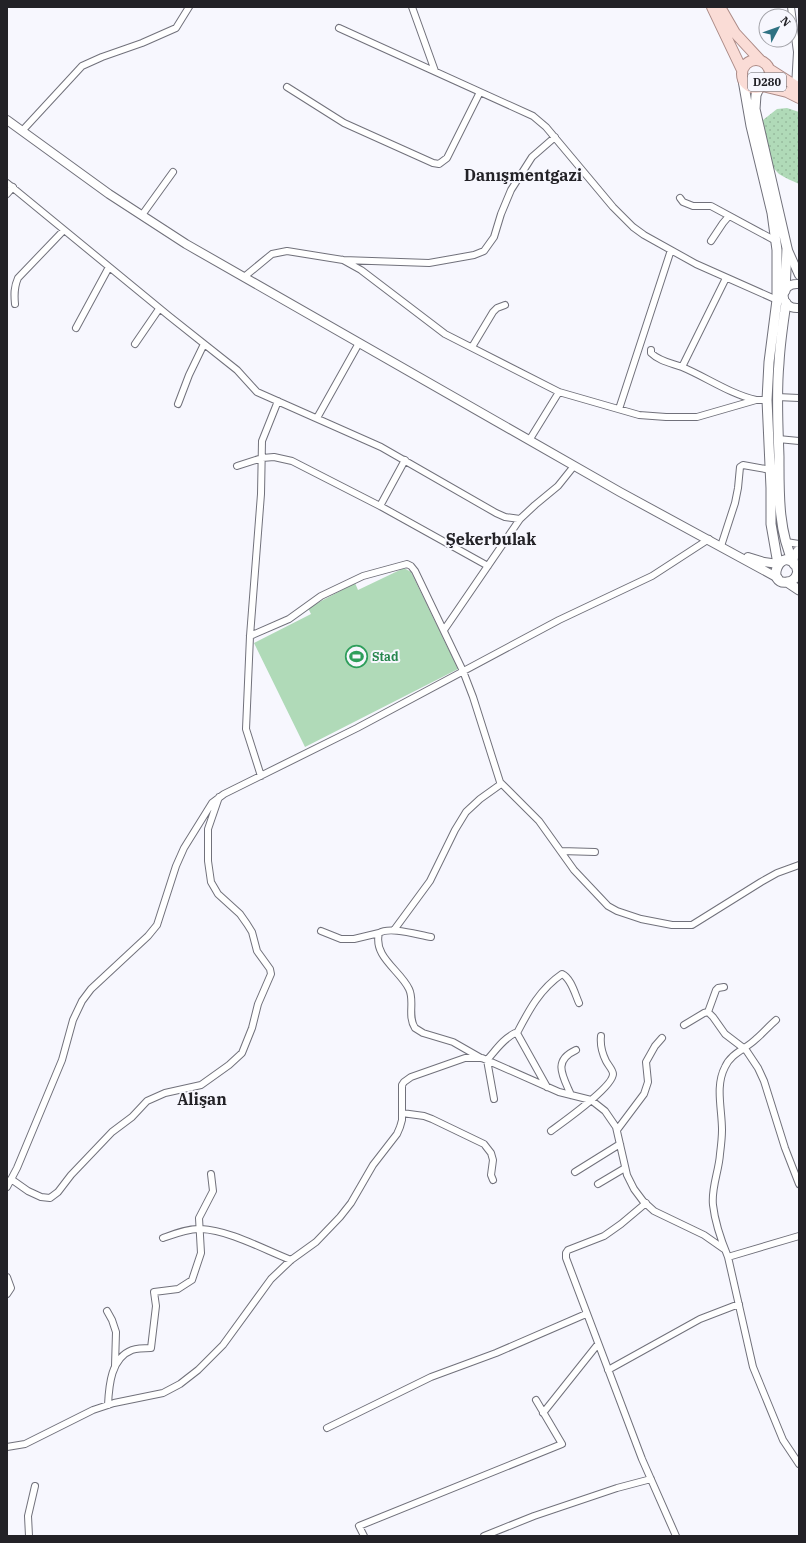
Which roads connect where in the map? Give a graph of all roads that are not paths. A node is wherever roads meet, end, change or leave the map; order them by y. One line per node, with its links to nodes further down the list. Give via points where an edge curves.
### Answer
1 (189, 7): 17 (street, via 176,28 82,66)
2 (413, 7): 9 (street)
3 (712, 7): 10 (main road, D280)
4 (720, 7): 7 (main road, D280, via 735,33)
5 (791, 7): 13 (street, via 797,52)
6 (339, 28): 9 (street)
7 (761, 61): 8 (main road, D280); 10 (main road, D280, via 748,63)
8 (769, 69): 12 (main road, D280, via 770,77); 13 (main road, D280)
9 (435, 72): 14 (street)
10 (743, 75): 12 (main road, D280, via 745,83 752,88); 27 (main road, via 751,126)
11 (287, 87): 14 (street, via 344,123 439,164 448,158)
12 (761, 87): 15 (main road, D280, via 787,92); 29 (main road, via 756,95 755,109)
13 (797, 87)
14 (480, 92): 18 (street, via 533,116)
15 (799, 98)
16 (7, 120): 17 (street)
17 (22, 131): 24 (street)
18 (555, 137): 30 (street, via 623,217 644,235); 31 (street, via 532,157 512,190 494,237 484,251 429,263)
19 (174, 172): 24 (street)
20 (7, 183): 21 (street)
21 (13, 187): 22 (street); 26 (street)
22 (7, 194)
23 (680, 198): 25 (street, via 693,206 712,206)
24 (142, 215): 34 (street)
25 (730, 216): 27 (street); 28 (street)
26 (64, 230): 32 (street); 38 (street, via 18,278 14,292)
27 (776, 240): 37 (main road)
28 (711, 241)
29 (787, 248): 33 (street); 37 (main road)
30 (671, 250): 35 (street); 56 (street)
31 (344, 260): 34 (street, via 287,251 272,254); 46 (street, via 445,334)
32 (109, 267): 40 (street); 42 (street)
33 (799, 275)
34 (244, 277): 45 (street)
35 (726, 278): 37 (street); 48 (street)
36 (799, 284): 37 (street, via 790,285)
37 (783, 298): 41 (street, via 792,308); 50 (main road); 53 (main road, via 769,362)
38 (15, 304)
39 (505, 305): 46 (street, via 493,312)
40 (159, 308): 43 (street); 44 (street)
41 (798, 309)
42 (76, 328)
43 (136, 344)
44 (204, 344): 54 (street, via 237,370 257,392); 55 (street)
45 (359, 344): 57 (street); 59 (street)
46 (472, 347): 49 (street)
47 (651, 350): 48 (street, via 659,359)
48 (682, 367): 52 (street)
49 (559, 392): 56 (street); 59 (street)
50 (777, 397): 51 (street); 58 (main road)
51 (799, 398)
52 (756, 400): 53 (street); 56 (street, via 697,417 639,415)
53 (767, 400): 65 (main road)
54 (278, 401): 57 (street); 61 (street, via 262,441)
55 (178, 404)
56 (619, 409)
57 (317, 418): 62 (street)
58 (778, 439): 60 (street); 69 (main road, via 781,510)
59 (530, 440): 64 (street)
60 (799, 441)
61 (262, 458): 63 (street); 66 (street, via 274,457 292,461); 81 (street)
62 (405, 460): 66 (street); 67 (street, via 504,517)
63 (237, 466)
64 (574, 466): 67 (street, via 558,486); 68 (street)
65 (770, 470): 71 (street, via 743,465 740,467); 73 (main road, via 772,524)
66 (380, 506): 75 (street)
67 (520, 520): 75 (street)
68 (708, 540): 71 (street); 82 (street, via 652,576 559,620)
69 (786, 542): 70 (street); 74 (main road)
70 (799, 544)
71 (725, 548): 73 (street, via 764,562); 77 (street)
72 (799, 548): 74 (street)
73 (778, 564): 74 (main road, via 784,561); 77 (main road)
74 (794, 564): 76 (main road)
75 (488, 566): 80 (street)
76 (798, 575): 78 (main road, via 794,580)
77 (778, 578): 78 (main road)
78 (787, 582): 79 (main road)
79 (799, 590)
80 (444, 630): 81 (street, via 415,571 407,564 364,576 321,596 289,619); 82 (street)
81 (250, 636): 83 (street, via 246,729)
82 (463, 671): 83 (street); 84 (street)
83 (260, 776): 85 (street)
84 (501, 784): 86 (street, via 539,821); 89 (street, via 466,812 430,881)
85 (219, 797): 115 (street, via 212,803 184,848 156,925 82,1001 73,1020 62,1060); 115 (street, via 208,829 211,882 218,894 244,919 252,932 257,952 271,974 242,1053 201,1085 165,1093 147,1101 132,1117 112,1132 50,1198 28,1191)
86 (561, 851): 87 (street); 88 (street, via 574,870 608,906 641,919 682,926 692,925 760,882)
87 (595, 852)
88 (799, 865)
89 (394, 930): 91 (street); 92 (street)
90 (321, 931): 91 (street, via 340,939 354,939)
91 (380, 933): 103 (street, via 378,943 382,953 411,993 411,1016 415,1028 453,1042)
92 (431, 937)
93 (724, 987): 95 (street, via 716,990)
94 (579, 1002): 98 (street, via 569,981 562,974 535,1000)
95 (708, 1012): 97 (street); 101 (street, via 725,1034)
96 (776, 1020): 101 (street)
97 (684, 1025)
98 (517, 1033): 103 (street, via 502,1042); 104 (street)
99 (601, 1036): 107 (street, via 603,1054 613,1075 607,1086)
100 (662, 1038): 109 (street, via 646,1062 648,1082 644,1094)
101 (744, 1048): 118 (street, via 750,1054 764,1081); 124 (street, via 725,1066 720,1084 722,1130 720,1156 712,1194)
102 (576, 1050): 105 (street, via 567,1054 562,1063 562,1073)
103 (485, 1059): 104 (street); 106 (street); 108 (street, via 465,1058 407,1079 402,1085)
104 (546, 1087): 105 (street)
105 (571, 1095): 107 (street)
106 (494, 1099)
107 (591, 1100): 109 (street, via 605,1111); 110 (street)
108 (402, 1113): 116 (street, via 432,1119 484,1144 493,1160); 126 (street, via 397,1134 347,1209 316,1242)
109 (617, 1130): 111 (street)
110 (552, 1131)
111 (620, 1144): 112 (street); 113 (street)
112 (625, 1168): 117 (street); 120 (street, via 630,1182)
113 (575, 1172)
114 (211, 1174): 121 (street, via 213,1191 200,1218)
115 (11, 1179): 119 (street)
116 (493, 1180)
117 (598, 1184)
118 (799, 1184)
119 (7, 1187)
120 (646, 1203): 124 (street, via 654,1211 704,1235); 131 (street, via 604,1236 572,1248 566,1253 567,1265)
121 (200, 1229): 123 (street); 126 (street, via 232,1236); 133 (street, via 201,1253 192,1280 178,1289 154,1292 156,1306 151,1348 132,1350 122,1357)
122 (799, 1236): 125 (street)
123 (162, 1238)
124 (724, 1249): 125 (street)
125 (728, 1257): 129 (street)
126 (291, 1260): 136 (street, via 271,1279 223,1345 189,1377 163,1393)
127 (7, 1277): 128 (street, via 11,1288)
128 (7, 1294)
129 (739, 1304): 134 (street, via 700,1319); 140 (street, via 753,1367 783,1440)
130 (106, 1311): 133 (street, via 116,1332)
131 (586, 1314): 132 (street); 138 (street, via 496,1353 431,1377)
132 (598, 1344): 134 (street); 137 (street)
133 (115, 1367): 136 (street)
134 (608, 1370): 141 (street)
135 (536, 1400): 137 (street)
136 (108, 1404): 139 (street, via 25,1444)
137 (543, 1413): 144 (street, via 562,1444 359,1526)
138 (327, 1428)
139 (7, 1447)
140 (799, 1464)
141 (651, 1479): 145 (street, via 527,1518); 146 (street)
142 (35, 1486): 143 (street, via 28,1516)
143 (29, 1536)
144 (364, 1536)
145 (484, 1536)
146 (676, 1536)

